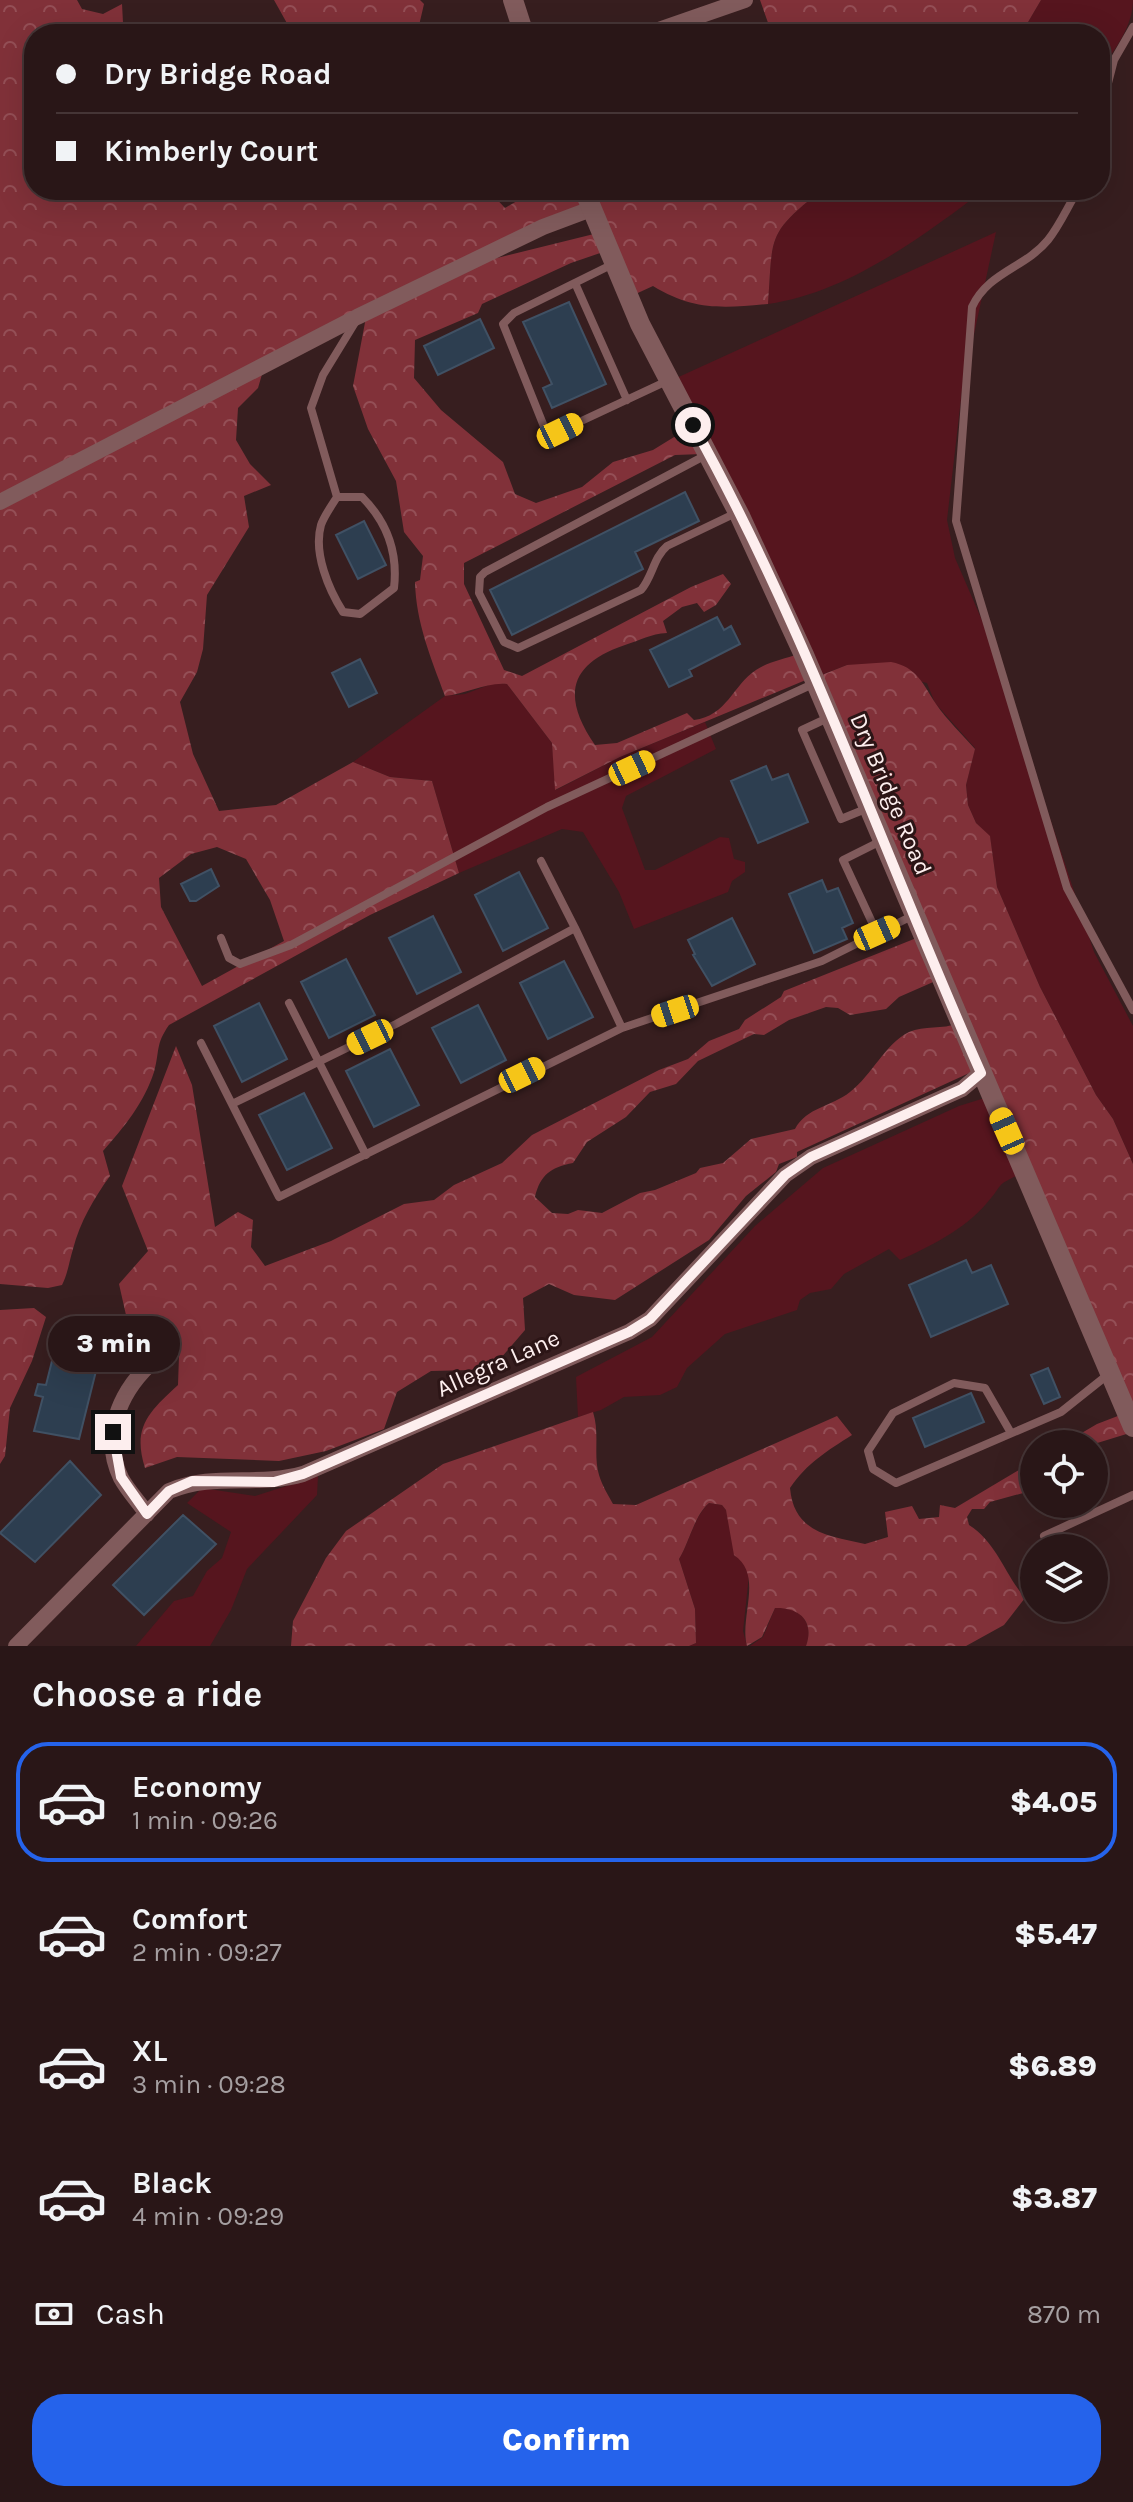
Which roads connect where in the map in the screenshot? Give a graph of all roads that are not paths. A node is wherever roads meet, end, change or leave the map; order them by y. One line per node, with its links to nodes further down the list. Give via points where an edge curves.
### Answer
1 (513, 0): 3 (street)
2 (745, 0): 4 (street)
3 (521, 24)
4 (676, 24)
5 (1133, 27): 6 (lane)
6 (1110, 75)
7 (586, 200): 12 (street)
8 (588, 200): 10 (street, Dry Bridge Road)
9 (1072, 200): 29 (lane, via 1046,242 980,290 972,307 956,521 1067,888)
10 (613, 264): 11 (lane); 13 (street, Dry Bridge Road)
11 (575, 283): 14 (lane); 14 (lane, via 514,313 503,324 545,429 560,431)
12 (357, 317): 16 (lane, via 323,375 311,408); 17 (street)
13 (668, 381): 14 (lane); 15 (street, Dry Bridge Road)
14 (631, 398)
15 (708, 454): 18 (street, Dry Bridge Road); 18 (lane, via 485,572 479,593 504,642 518,648 641,590 651,579 657,554)
16 (337, 497): 16 (lane, via 362,497 376,511 397,562 394,588 360,614 343,612 330,592 319,544 321,525)
17 (0, 502)
18 (738, 512): 19 (street, Dry Bridge Road)
19 (816, 683): 20 (street, Dry Bridge Road); 27 (lane, via 547,807 291,945 240,964 229,958)
20 (830, 717): 21 (street, Dry Bridge Road); 21 (lane, via 802,730 841,819)
21 (868, 807): 22 (street, Dry Bridge Road)
22 (882, 841): 24 (street, Dry Bridge Road); 26 (lane, via 843,860)
23 (541, 861): 25 (lane)
24 (913, 916): 26 (lane); 33 (street, Dry Bridge Road)
25 (575, 928): 30 (lane); 32 (lane)
26 (877, 933): 30 (lane, via 822,961)
27 (221, 938)
28 (289, 1003): 32 (lane)
29 (1133, 1010)
30 (622, 1028): 35 (lane)
31 (201, 1043): 34 (lane)
32 (319, 1062): 34 (lane); 35 (lane)
33 (981, 1073): 37 (street, Dry Bridge Road); 41 (street, Allegra Lane, via 962,1089 811,1157 785,1175 650,1319 629,1332 303,1474 274,1482 192,1481 169,1491)
34 (232, 1104): 35 (lane, via 279,1197)
35 (366, 1155)
36 (149, 1365): 41 (street, via 119,1403 113,1432 121,1477)
37 (1111, 1372): 38 (street, Dry Bridge Road); 39 (lane, via 1061,1412)
38 (1133, 1427)
39 (1011, 1433): 39 (lane, via 896,1483 873,1469 868,1451 893,1413 954,1383 985,1388)
40 (1133, 1495): 42 (lane)
41 (147, 1514): 43 (street, Allegra Lane)
42 (1048, 1534)
43 (16, 1646)

